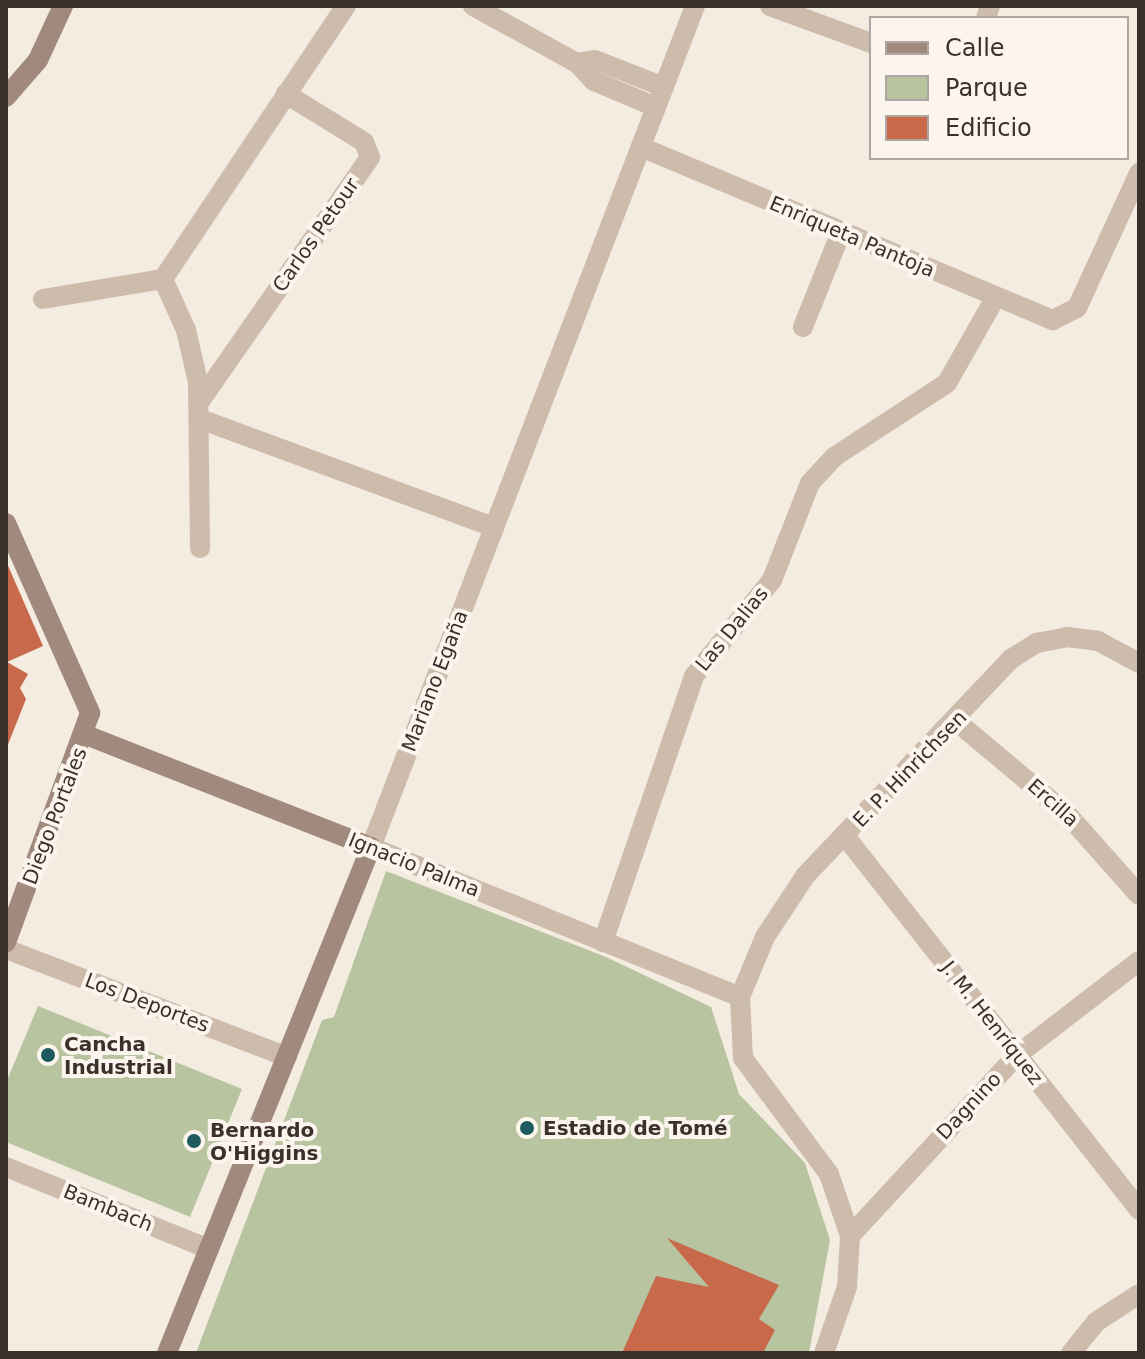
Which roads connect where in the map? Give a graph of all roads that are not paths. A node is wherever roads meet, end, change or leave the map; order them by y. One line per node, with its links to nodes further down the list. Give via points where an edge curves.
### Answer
1 (63, 6): 12 (main road, via 38,60)
2 (346, 6): 11 (street)
3 (473, 6): 9 (street)
4 (695, 6): 10 (street, Mariano Egaña)
5 (770, 6): 7 (street)
6 (832, 6): 7 (street)
7 (825, 26): 8 (street)
8 (869, 42)
9 (577, 63): 10 (street, via 595,60); 13 (street, via 587,77)
10 (664, 87): 13 (street, Mariano Egaña)
11 (286, 94): 17 (street); 21 (street, Carlos Petour, via 364,142 370,157)
12 (6, 97)
13 (656, 107): 14 (street, Mariano Egaña)
14 (641, 147): 16 (street, Enriqueta Pantoja); 23 (street, Mariano Egaña)
15 (1139, 173): 18 (street, Enriqueta Pantoja, via 1077,308 1063,318 1044,318)
16 (841, 232): 18 (street, Enriqueta Pantoja); 20 (street)
17 (163, 279): 19 (street); 21 (street, via 186,330)
18 (995, 298): 32 (street, Las Dalias, via 947,383 834,457 810,483 772,580 694,676)
19 (43, 299)
20 (803, 327)
21 (200, 410): 23 (street); 24 (street)
22 (6, 523): 27 (main road, via 84,690)
23 (494, 527): 29 (street, Mariano Egaña)
24 (200, 548)
25 (1139, 663): 26 (street, E. P. Hinrichsen, via 1082,638 1037,643 1011,659)
26 (956, 721): 28 (street, E. P. Hinrichsen); 30 (street, Ercilla, via 1067,814)
27 (86, 735): 29 (main road, Ignacio Palma); 31 (main road, Diego Portales)
28 (845, 836): 35 (street, E. P. Hinrichsen, via 788,899); 36 (street, J. M. Henríquez)
29 (371, 847): 32 (street, Ignacio Palma); 37 (main road, Mariano Egaña)
30 (1139, 895)
31 (6, 942)
32 (603, 942): 35 (street, Ignacio Palma)
33 (6, 949): 37 (street, Los Deportes)
34 (1139, 961): 36 (street, Dagnino)
35 (740, 997): 40 (street, via 737,1028 748,1072 829,1174)
36 (1017, 1055): 39 (street, J. M. Henríquez); 40 (street, Dagnino)
37 (287, 1057): 41 (main road, Mariano Egaña)
38 (6, 1167): 41 (street, Bambach)
39 (1139, 1210)
40 (850, 1236): 44 (street, via 847,1287)
41 (209, 1249): 43 (main road, Mariano Egaña)
42 (1139, 1294): 45 (street, via 1096,1322)
43 (167, 1353)
44 (824, 1353)
45 (1071, 1353)

